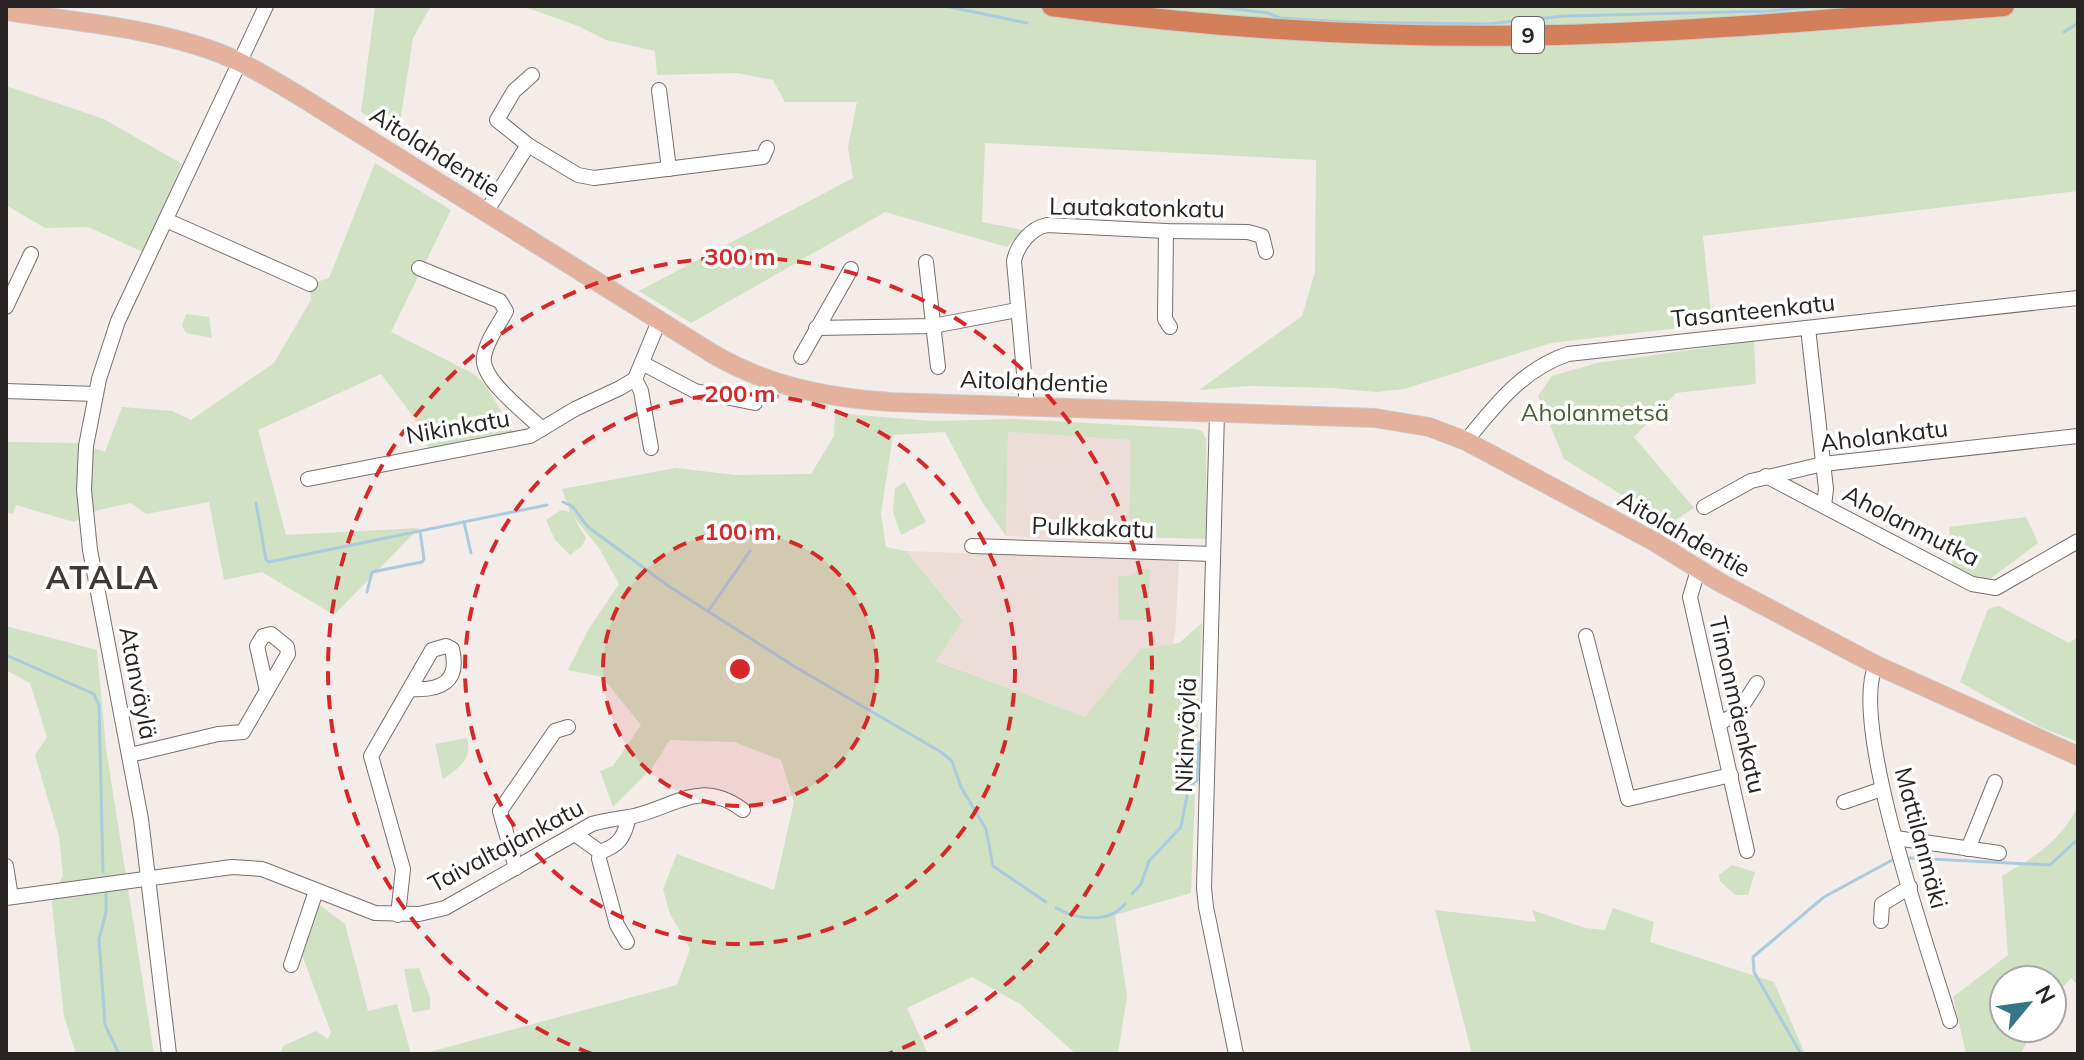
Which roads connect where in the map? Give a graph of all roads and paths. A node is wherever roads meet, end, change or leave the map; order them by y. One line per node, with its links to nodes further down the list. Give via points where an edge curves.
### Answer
1 (266, 6): 5 (street, Atanväylä)
2 (1052, 6): 3 (highway, 9, via 1254,27 1430,35 1558,35)
3 (2004, 6)
4 (6, 11): 5 (main road, Aitolahdentie, via 144,33)
5 (239, 62): 11 (main road, Aitolahdentie); 12 (street, Atanväylä)
6 (532, 75): 8 (street, via 514,91 497,120)
7 (659, 90): 10 (street)
8 (528, 145): 10 (street, via 578,175 594,178); 11 (street)
9 (767, 148): 10 (street, via 763,157)
10 (669, 169)
11 (486, 212): 23 (main road, Aitolahdentie)
12 (166, 220): 19 (street); 33 (street, Atanväylä, via 118,321)
13 (1166, 231): 14 (street, Lautakatonkatu, via 1256,233 1265,240); 22 (street, Lautakatonkatu, via 1040,226 1016,252); 25 (street, via 1165,319)
14 (1266, 252)
15 (31, 254): 21 (street)
16 (926, 262): 24 (street)
17 (419, 268): 37 (street, via 505,306 483,368)
18 (851, 269): 26 (street)
19 (310, 284)
20 (2078, 298): 27 (street, Tasanteenkatu)
21 (6, 307)
22 (1017, 310): 24 (street); 35 (street, Lautakatonkatu)
23 (659, 321): 29 (street); 35 (main road, Aitolahdentie, via 750,373 810,392 881,401)
24 (933, 326): 26 (street); 30 (street)
25 (1170, 327)
26 (816, 328): 28 (street)
27 (1808, 328): 39 (street, Tasanteenkatu, via 1568,354 1517,383); 41 (street)
28 (801, 357)
29 (642, 363): 31 (street); 34 (street, via 695,391)
30 (938, 367)
31 (635, 379): 37 (street, Nikinkatu); 40 (street)
32 (6, 391): 33 (street)
33 (95, 394): 57 (street, Atanväylä, via 86,446 87,525)
34 (755, 403)
35 (1027, 406): 36 (main road, Aitolahdentie)
36 (1217, 413): 39 (main road, Aitolahdentie, via 1375,418 1429,427); 48 (street, Nikinväylä)
37 (542, 429): 43 (street, Nikinkatu, via 530,436)
38 (2078, 436): 41 (street, Aholankatu)
39 (1466, 441): 49 (main road, Aitolahdentie)
40 (651, 448)
41 (1823, 464): 42 (street, Aholankatu); 44 (street)
42 (1766, 476): 44 (street, Aholanmutka); 45 (street, Aholankatu)
43 (308, 479)
44 (1824, 506): 46 (street, Aholanmutka, via 1984,587 1996,588)
45 (1704, 507)
46 (2078, 541)
47 (972, 546): 48 (street, Pulkkakatu)
48 (1213, 554): 83 (street, Nikinväylä, via 1204,888)
49 (1698, 570): 51 (main road, Aitolahdentie); 55 (street, Timonmäenkatu, via 1690,597)
50 (1586, 636): 59 (street, via 1628,799)
51 (1876, 665): 58 (main road, Aitolahdentie); 61 (street, Mattilanmäki, via 1869,683)
52 (1757, 683): 55 (street, via 1737,714)
53 (410, 689): 77 (street, via 371,756 403,869)
54 (267, 691): 57 (street, via 243,732)
55 (1719, 723): 59 (street, Timonmäenkatu)
56 (568, 727): 72 (street, via 555,731 500,811)
57 (130, 755): 73 (street, Atanväylä)
58 (2078, 756)
59 (1731, 775): 68 (street, Timonmäenkatu)
60 (1995, 782): 67 (street)
61 (1882, 789): 62 (street); 66 (street, Mattilanmäki)
62 (1844, 802)
63 (743, 810): 64 (street, Taivaltajankatu, via 696,794)
64 (629, 817): 65 (street, Taivaltajankatu, via 611,817); 69 (street, via 624,837)
65 (575, 834): 69 (street); 72 (street, Taivaltajankatu)
66 (1896, 838): 67 (street); 74 (street, Mattilanmäki)
67 (1968, 849): 70 (street)
68 (1747, 851)
69 (600, 852): 79 (street, via 617,925)
70 (1999, 853)
71 (6, 866): 76 (street)
72 (516, 868): 77 (street, Taivaltajankatu, via 445,908)
73 (148, 876): 75 (street, Taivaltajankatu, via 262,869); 76 (street, Taivaltajankatu); 82 (street, Atanväylä)
74 (1910, 887): 78 (street, via 1882,904); 81 (street, Mattilanmäki)
75 (316, 891): 77 (street, Taivaltajankatu, via 375,913); 80 (street)
76 (9, 897)
77 (398, 915)
78 (1881, 921)
79 (627, 942)
80 (291, 965)
81 (1950, 1021)
82 (169, 1054)
83 (1236, 1054)

